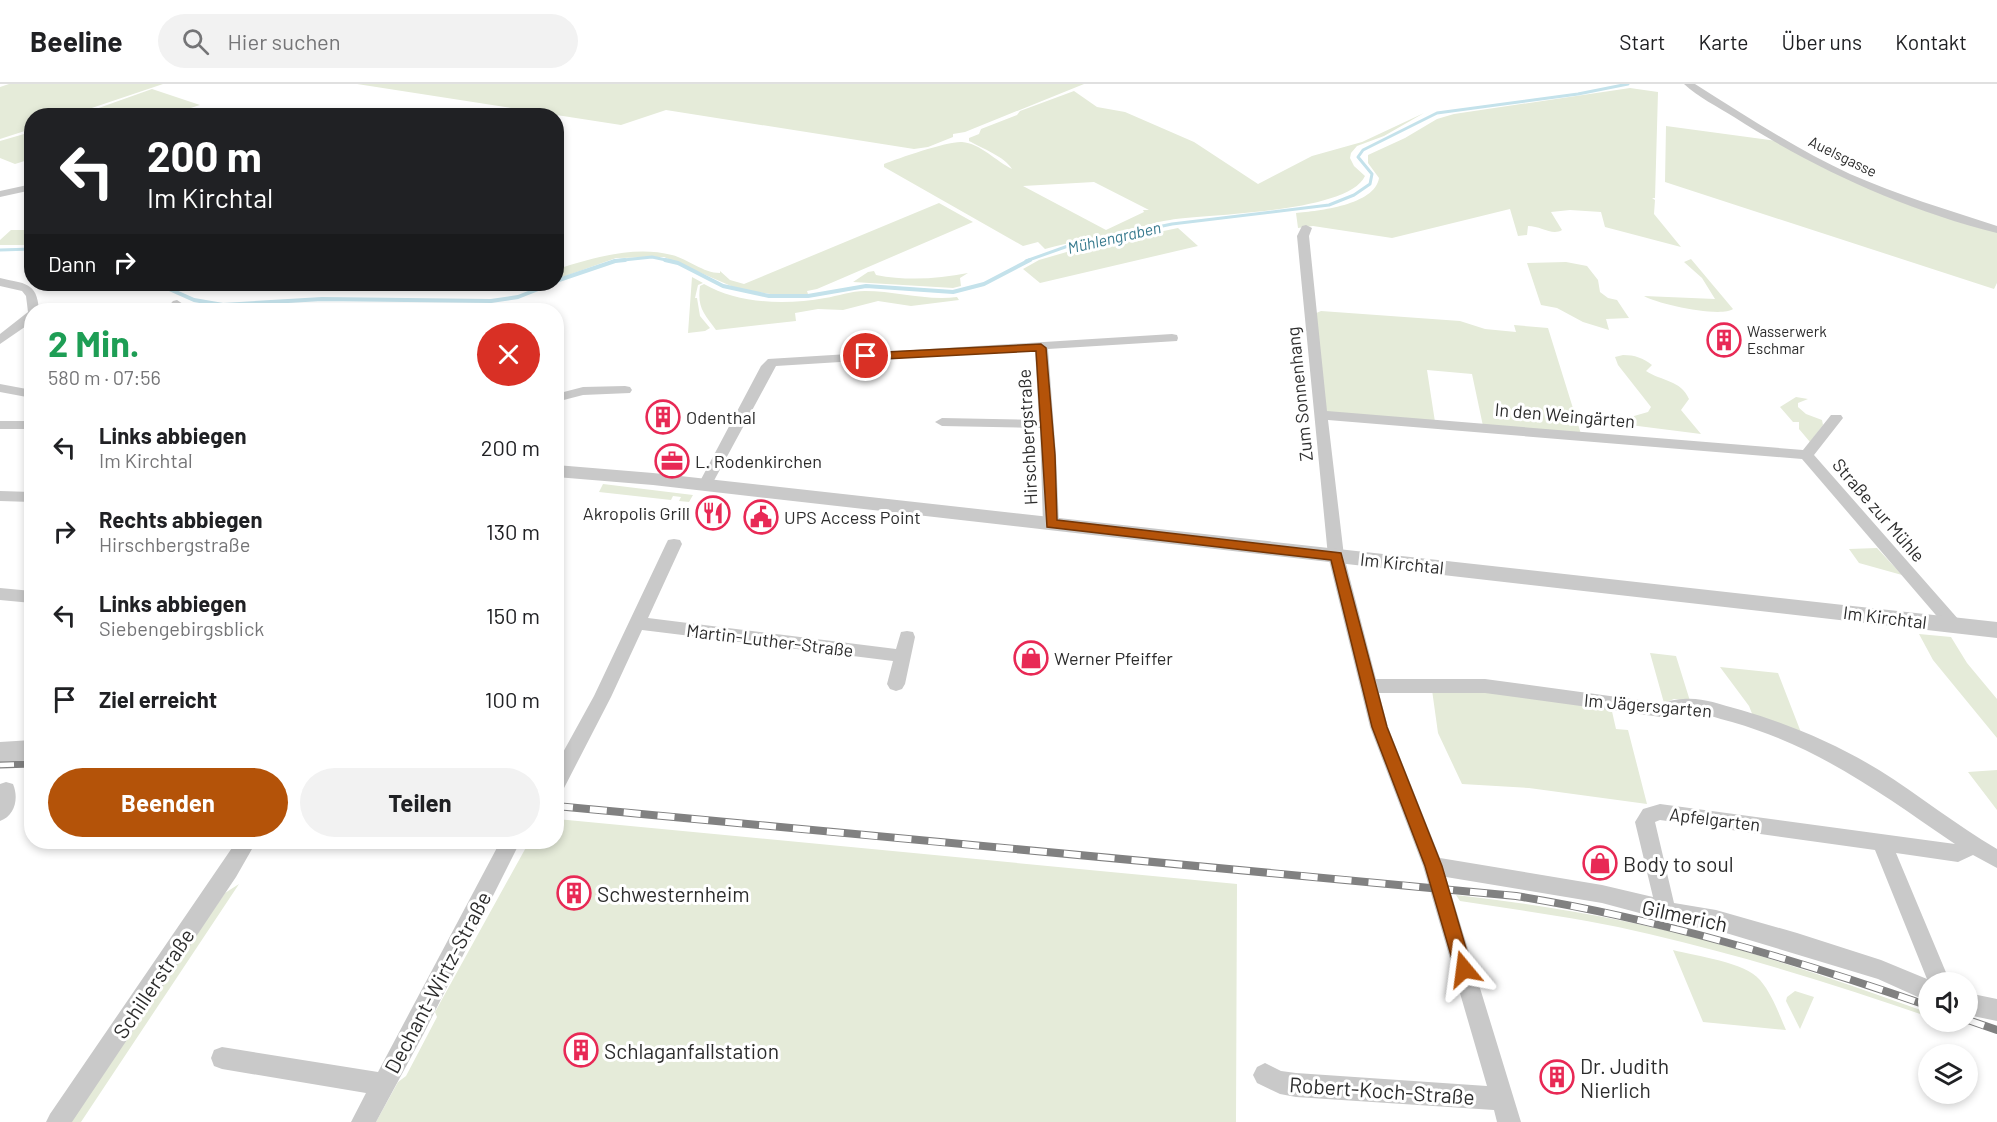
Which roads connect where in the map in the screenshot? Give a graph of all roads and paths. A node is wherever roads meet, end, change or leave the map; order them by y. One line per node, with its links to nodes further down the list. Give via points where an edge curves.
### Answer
1 (1689, 84): 5 (street, Auelsgasse, via 1835,171)
2 (24, 189): 3 (street)
3 (0, 194)
4 (1306, 228): 16 (street, Zum Sonnenhang, via 1303,236)
5 (1997, 230)
6 (0, 282): 7 (street)
7 (24, 288)
8 (24, 321): 10 (street)
9 (1172, 338): 11 (street)
10 (0, 340)
11 (1041, 348): 19 (street, Hirschbergstraße); 24 (street, via 773,362)
12 (0, 388): 14 (street)
13 (625, 389): 15 (street)
14 (24, 392)
15 (564, 396)
16 (1320, 415): 22 (street, In den Weingärten); 29 (street, Zum Sonnenhang)
17 (1836, 418): 22 (street, Straße zur Mühle)
18 (942, 423): 19 (street)
19 (1046, 424): 27 (street, Hirschbergstraße)
20 (0, 425): 21 (street)
21 (24, 425)
22 (1807, 455): 33 (street, Straße zur Mühle)
23 (564, 472): 24 (street, Im Kirchtal)
24 (705, 486): 27 (street, Im Kirchtal)
25 (0, 496): 26 (street)
26 (24, 497)
27 (1051, 524): 29 (street, Im Kirchtal)
28 (674, 544): 32 (street)
29 (1336, 556): 33 (street, Im Kirchtal); 38 (street, Zum Sonnenhang)
30 (0, 594): 31 (street)
31 (24, 596)
32 (637, 623): 36 (street, Martin-Luther-Straße); 41 (street)
33 (1953, 624): 34 (street, Im Kirchtal)
34 (1997, 630)
35 (907, 637): 36 (street)
36 (902, 656): 37 (street)
37 (896, 684)
38 (1369, 686): 45 (street, Im Jägersgarten, via 1485,686 1661,710 1691,706 1752,720 1837,756); 49 (street, Zum Sonnenhang, via 1386,748)
39 (24, 750): 40 (street)
40 (0, 752)
41 (564, 770)
42 (6, 790): 43 (street, via 5,806)
43 (0, 813)
44 (1881, 842): 45 (street, Apfelgarten, via 1958,853); 50 (street, Apfelgarten, via 1652,812 1645,822); 51 (street)
45 (1969, 844): 48 (street, Im Jägersgarten)
46 (242, 849): 59 (street, Schillerstraße)
47 (506, 849): 57 (street, Dechant-Wirtz-Straße)
48 (1997, 859)
49 (1433, 866): 50 (street, Gilmerich, via 1602,894); 58 (street, Zum Sonnenhang)
50 (1666, 911): 52 (street, Gilmerich, via 1716,920 1797,943)
51 (1935, 972)
52 (1918, 986)
53 (1978, 1006): 54 (street)
54 (1997, 1010)
55 (222, 1058): 57 (street)
56 (1264, 1075): 58 (street, Robert-Koch-Straße, via 1296,1085)
57 (383, 1084): 60 (street, Dechant-Wirtz-Straße)
58 (1502, 1099): 61 (street, Zum Sonnenhang)
59 (58, 1122)
60 (363, 1122)
61 (1509, 1122)

